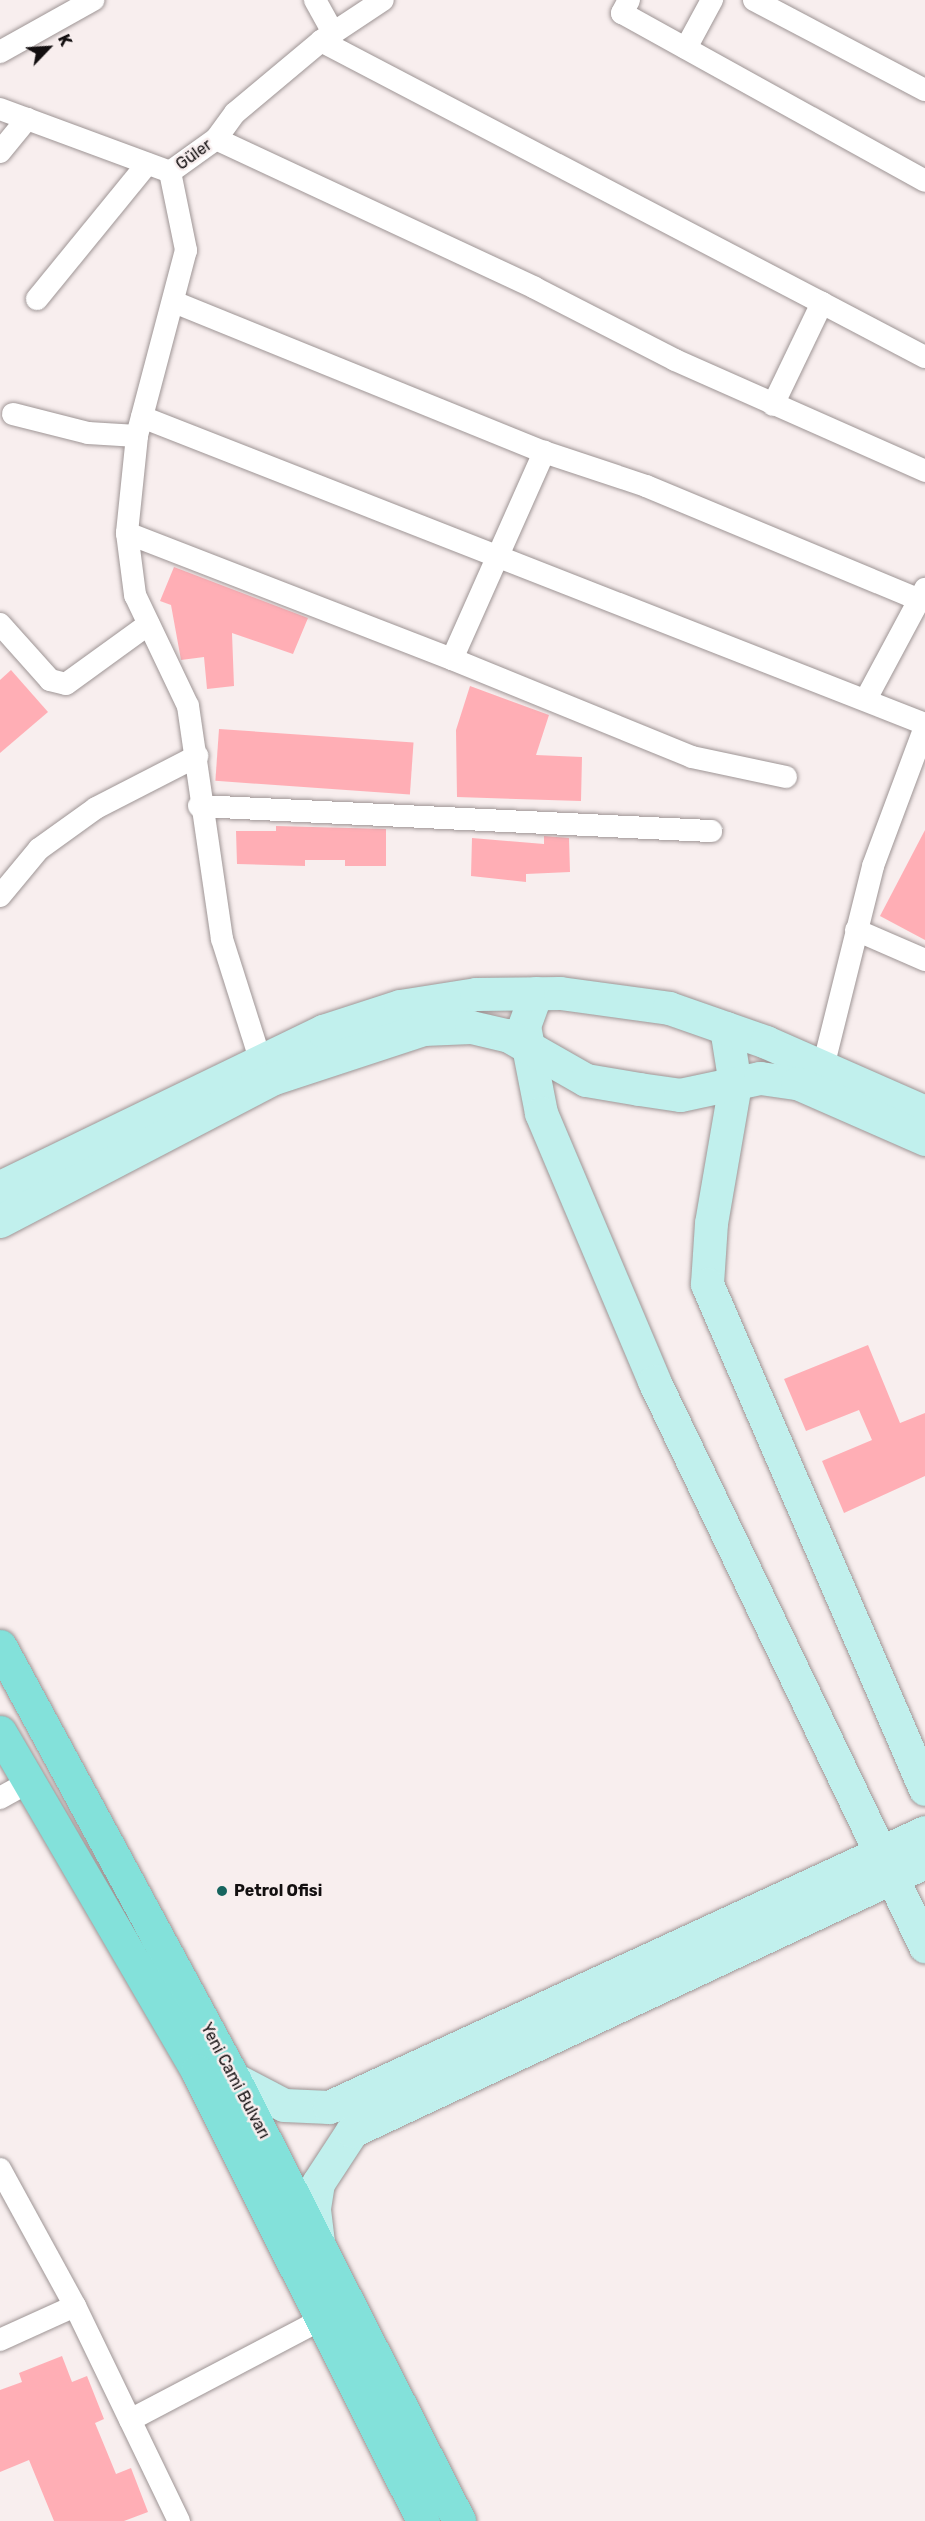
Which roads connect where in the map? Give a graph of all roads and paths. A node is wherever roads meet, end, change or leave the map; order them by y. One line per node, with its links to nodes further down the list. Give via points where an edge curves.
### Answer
1 (93, 0): 7 (street)
2 (315, 0): 8 (street)
3 (383, 0): 8 (street, Güler)
4 (629, 0): 9 (street, via 622,13)
5 (712, 0): 9 (street)
6 (754, 0): 11 (street)
7 (54, 8): 10 (street)
8 (327, 37): 14 (street, Güler, via 236,113); 21 (street)
9 (686, 48): 18 (street)
10 (0, 52)
11 (925, 90)
12 (0, 109): 13 (street, Güler)
13 (27, 119): 15 (street); 16 (street, Güler)
14 (216, 139): 17 (street, Güler); 23 (street)
15 (0, 152)
16 (147, 164): 17 (street, Güler); 19 (street)
17 (170, 172): 20 (street, via 186,250)
18 (925, 181)
19 (37, 299)
20 (174, 302): 25 (street); 26 (street)
21 (822, 303): 22 (street); 23 (street)
22 (925, 357)
23 (774, 405): 27 (street)
24 (13, 414): 25 (street, via 88,433)
25 (139, 427): 28 (street); 29 (street)
26 (544, 452): 29 (street); 30 (street, via 667,494)
27 (925, 471)
28 (127, 532): 32 (street, via 135,595); 33 (street)
29 (499, 555): 33 (street); 34 (street)
30 (922, 595): 34 (street)
31 (0, 624): 32 (street, via 50,680 66,684)
32 (149, 624): 36 (street, via 188,706)
33 (452, 659): 37 (street, via 692,757)
34 (866, 699): 35 (street)
35 (925, 725): 41 (street, via 873,866)
36 (197, 756): 38 (street); 40 (street, via 96,808 39,849)
37 (786, 777)
38 (199, 806): 39 (street); 46 (street, via 222,939)
39 (711, 831)
40 (0, 896)
41 (856, 930): 42 (street); 47 (street)
42 (925, 960)
43 (536, 993): 44 (street, via 669,1008); 45 (street, via 524,1026); 46 (street, via 476,994 400,1006)
44 (726, 1028): 47 (street); 48 (street)
45 (525, 1048): 48 (street, via 586,1080 680,1095); 52 (street, via 507,1035 471,1027 423,1029 351,1049 274,1078); 60 (street, via 541,1113 654,1381)
46 (260, 1059): 51 (street)
47 (823, 1067): 49 (street)
48 (735, 1084): 50 (street, via 760,1078 797,1083); 56 (street, via 711,1223 707,1284)
49 (925, 1112)
50 (925, 1139)
51 (0, 1187)
52 (0, 1221)
53 (0, 1646): 62 (main road, Yeni Cami Bulvarı)
54 (0, 1732): 55 (main road, Yeni Cami Bulvarı)
55 (29, 1782): 57 (street); 66 (main road, Yeni Cami Bulvarı, via 197,2071)
56 (925, 1789)
57 (0, 1798)
58 (925, 1832): 60 (street)
59 (925, 1862): 60 (street)
60 (886, 1865): 61 (street); 62 (street, via 329,2107 284,2105); 64 (street, via 352,2131 318,2183 314,2208)
61 (925, 1946)
62 (234, 2079): 64 (main road, Yeni Cami Bulvarı)
63 (0, 2169): 65 (street)
64 (318, 2242): 71 (main road, Yeni Cami Bulvarı)
65 (75, 2306): 67 (street); 68 (street)
66 (322, 2319): 68 (street); 70 (main road, Yeni Cami Bulvarı)
67 (0, 2340)
68 (130, 2420): 69 (street)
69 (179, 2521)
70 (423, 2521)
71 (459, 2521)

